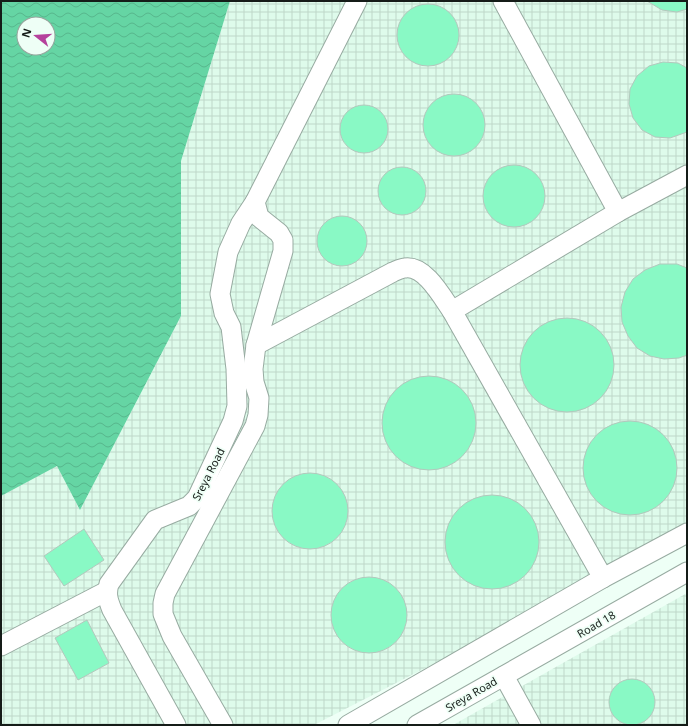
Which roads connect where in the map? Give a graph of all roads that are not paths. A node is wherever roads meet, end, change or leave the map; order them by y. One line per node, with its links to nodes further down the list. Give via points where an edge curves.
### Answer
1 (356, 1): 4 (street, Sreya Road)
2 (503, 1): 5 (street)
3 (687, 175): 5 (street)
4 (255, 202): 7 (street, via 259,217 279,233 283,240 283,251); 11 (street, Sreya Road, via 241,223 228,252 220,294 231,328 236,369 238,406 233,421 197,498 189,506 155,520 109,584)
5 (618, 212): 6 (street)
6 (452, 311): 7 (street, via 433,283 417,270 405,268); 10 (street)
7 (256, 345): 15 (street, via 253,369 259,398 256,426 169,587 163,603 163,614 172,636)
8 (687, 533): 10 (street)
9 (687, 572): 13 (street, Road 18)
10 (603, 578): 16 (street)
11 (107, 591): 12 (street); 14 (street, via 107,599 112,610)
12 (1, 646)
13 (504, 676): 17 (street, Sreya Road); 18 (street)
14 (176, 725)
15 (223, 725)
16 (348, 725)
17 (417, 725)
18 (531, 725)

